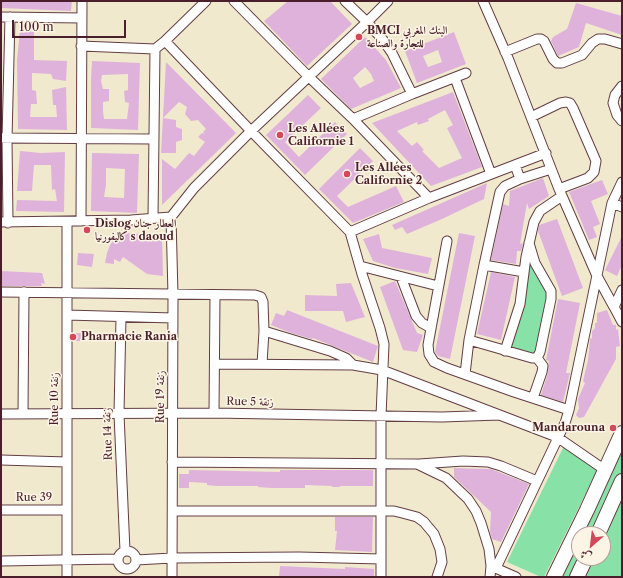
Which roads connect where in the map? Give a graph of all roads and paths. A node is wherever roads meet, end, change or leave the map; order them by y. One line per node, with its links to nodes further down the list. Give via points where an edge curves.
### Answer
1 (82, 1): 8 (street)
2 (206, 1): 10 (street)
3 (234, 1): 16 (street)
4 (345, 1): 9 (street)
5 (388, 1): 9 (street)
6 (483, 1): 14 (street)
7 (5, 17): 8 (street); 24 (street)
8 (82, 18): 12 (street)
9 (367, 22): 16 (street); 19 (street, via 392,53)
10 (164, 41): 13 (street); 23 (street)
11 (622, 44): 14 (street, via 598,39 582,55 562,63 557,63 553,59 541,38)
12 (81, 46): 13 (street); 25 (street)
13 (155, 49): 26 (street)
14 (505, 52): 20 (street)
15 (466, 74): 17 (street)
16 (309, 77): 21 (street); 23 (street)
17 (455, 78): 19 (street); 30 (street)
18 (622, 86): 22 (street, via 614,95 613,103)
19 (412, 94): 21 (street)
20 (531, 117): 27 (street); 33 (street, via 560,103 570,103 596,161 594,172 588,178)
21 (353, 119): 34 (street)
22 (622, 121)
23 (251, 132): 37 (street, via 194,188); 42 (street)
24 (4, 138): 25 (street); 41 (street)
25 (82, 138): 26 (street); 39 (street)
26 (154, 139): 38 (street)
27 (546, 153): 28 (street); 29 (street)
28 (515, 165): 30 (street); 31 (street)
29 (552, 169): 31 (street); 33 (street)
30 (491, 174): 34 (street)
31 (520, 179): 45 (street, via 505,186 500,192)
32 (622, 182): 35 (street)
33 (560, 193): 44 (street, via 540,212 534,222); 48 (street)
34 (429, 198): 42 (street)
35 (612, 203): 36 (street); 48 (street)
36 (622, 207)
37 (171, 217): 38 (street); 55 (street, Rue 19 زنقة)
38 (153, 218): 39 (street)
39 (80, 221): 40 (street)
40 (67, 222): 41 (street); 54 (street, Rue 10 زنقة)
41 (5, 223)
42 (350, 232): 46 (street)
43 (447, 241): 50 (street)
44 (529, 243): 47 (street); 66 (street, via 551,291 550,306)
45 (484, 265): 47 (street); 64 (street)
46 (360, 266): 49 (street); 70 (street, via 384,344)
47 (524, 272): 65 (street, via 520,304)
48 (597, 276): 57 (street); 73 (street)
49 (401, 277): 50 (street); 62 (street, via 416,316)
50 (438, 286): 62 (street)
51 (622, 290): 57 (street)
52 (1, 292): 53 (street)
53 (24, 292): 54 (street); 76 (street)
54 (67, 293): 55 (street); 58 (street, Rue 10 زنقة)
55 (173, 295): 56 (street); 60 (street, Rue 19 زنقة)
56 (215, 295): 63 (street, via 261,297); 67 (street)
57 (614, 307): 61 (street)
58 (67, 315): 59 (street); 77 (street, Rue 10 زنقة)
59 (121, 317): 60 (street); 78 (street, Rue 14 زنقة)
60 (172, 318): 79 (street, Rue 19 زنقة)
61 (622, 322)
62 (431, 328): 71 (street, via 428,345 429,354 434,362)
63 (264, 331): 68 (street); 69 (street, via 330,351 346,358)
64 (469, 340): 65 (street); 71 (street)
65 (505, 351): 66 (street)
66 (537, 358): 72 (street, via 543,366)
67 (215, 364): 68 (street); 74 (street)
68 (262, 364): 69 (street)
69 (353, 365): 70 (street)
70 (382, 370): 80 (street); 81 (street)
71 (465, 374): 72 (street)
72 (533, 398): 73 (street)
73 (569, 410): 83 (street)
74 (214, 413): 79 (street, Rue 5 زنقة); 81 (street, Rue 5 زنقة)
75 (1, 414): 76 (street, Rue 5 زنقة)
76 (23, 414): 77 (street, Rue 5 زنقة)
77 (67, 414): 78 (street, Rue 5 زنقة); 85 (street, Rue 10 زنقة)
78 (119, 414): 79 (street, Rue 5 زنقة); 97 (street, Rue 14 زنقة)
79 (173, 414): 86 (street, Rue 19 زنقة)
80 (499, 415): 81 (street, Rue 5 زنقة); 83 (street)
81 (381, 416): 87 (street)
82 (622, 433): 89 (main road)
83 (557, 437): 89 (street); 90 (street)
84 (1, 460): 85 (street)
85 (67, 462): 93 (street, Rue 10 زنقة)
86 (172, 462): 87 (street); 94 (street, Rue 19 زنقة)
87 (381, 463): 88 (street); 95 (street)
88 (417, 464): 90 (street, via 488,462); 105 (street, via 446,478 468,500 481,523)
89 (605, 470): 113 (main road)
90 (537, 481): 105 (street)
91 (622, 481): 96 (main road)
92 (1, 510): 93 (street, Rue 39)
93 (67, 510): 99 (street, Rue 10 زنقة)
94 (172, 511): 95 (street); 98 (street, Rue 19 زنقة)
95 (382, 511): 100 (street); 110 (street, via 410,515 430,527 440,548 442,562)
96 (602, 526)
97 (125, 551): 101 (street); 102 (street, via 132,553)
98 (172, 558): 100 (street); 102 (street); 108 (street, Rue 19 زنقة)
99 (67, 559): 101 (street); 103 (street); 107 (street, Rue 10 زنقة)
100 (381, 559): 109 (street)
101 (118, 560): 106 (street)
102 (136, 560): 106 (street, via 133,567)
103 (1, 561)
104 (582, 566): 114 (main road)
105 (494, 567): 111 (street); 112 (street)
106 (125, 573)
107 (67, 577)
108 (172, 577)
109 (381, 577)
110 (437, 577)
111 (490, 577)
112 (516, 577)
113 (554, 577)
114 (577, 577)

